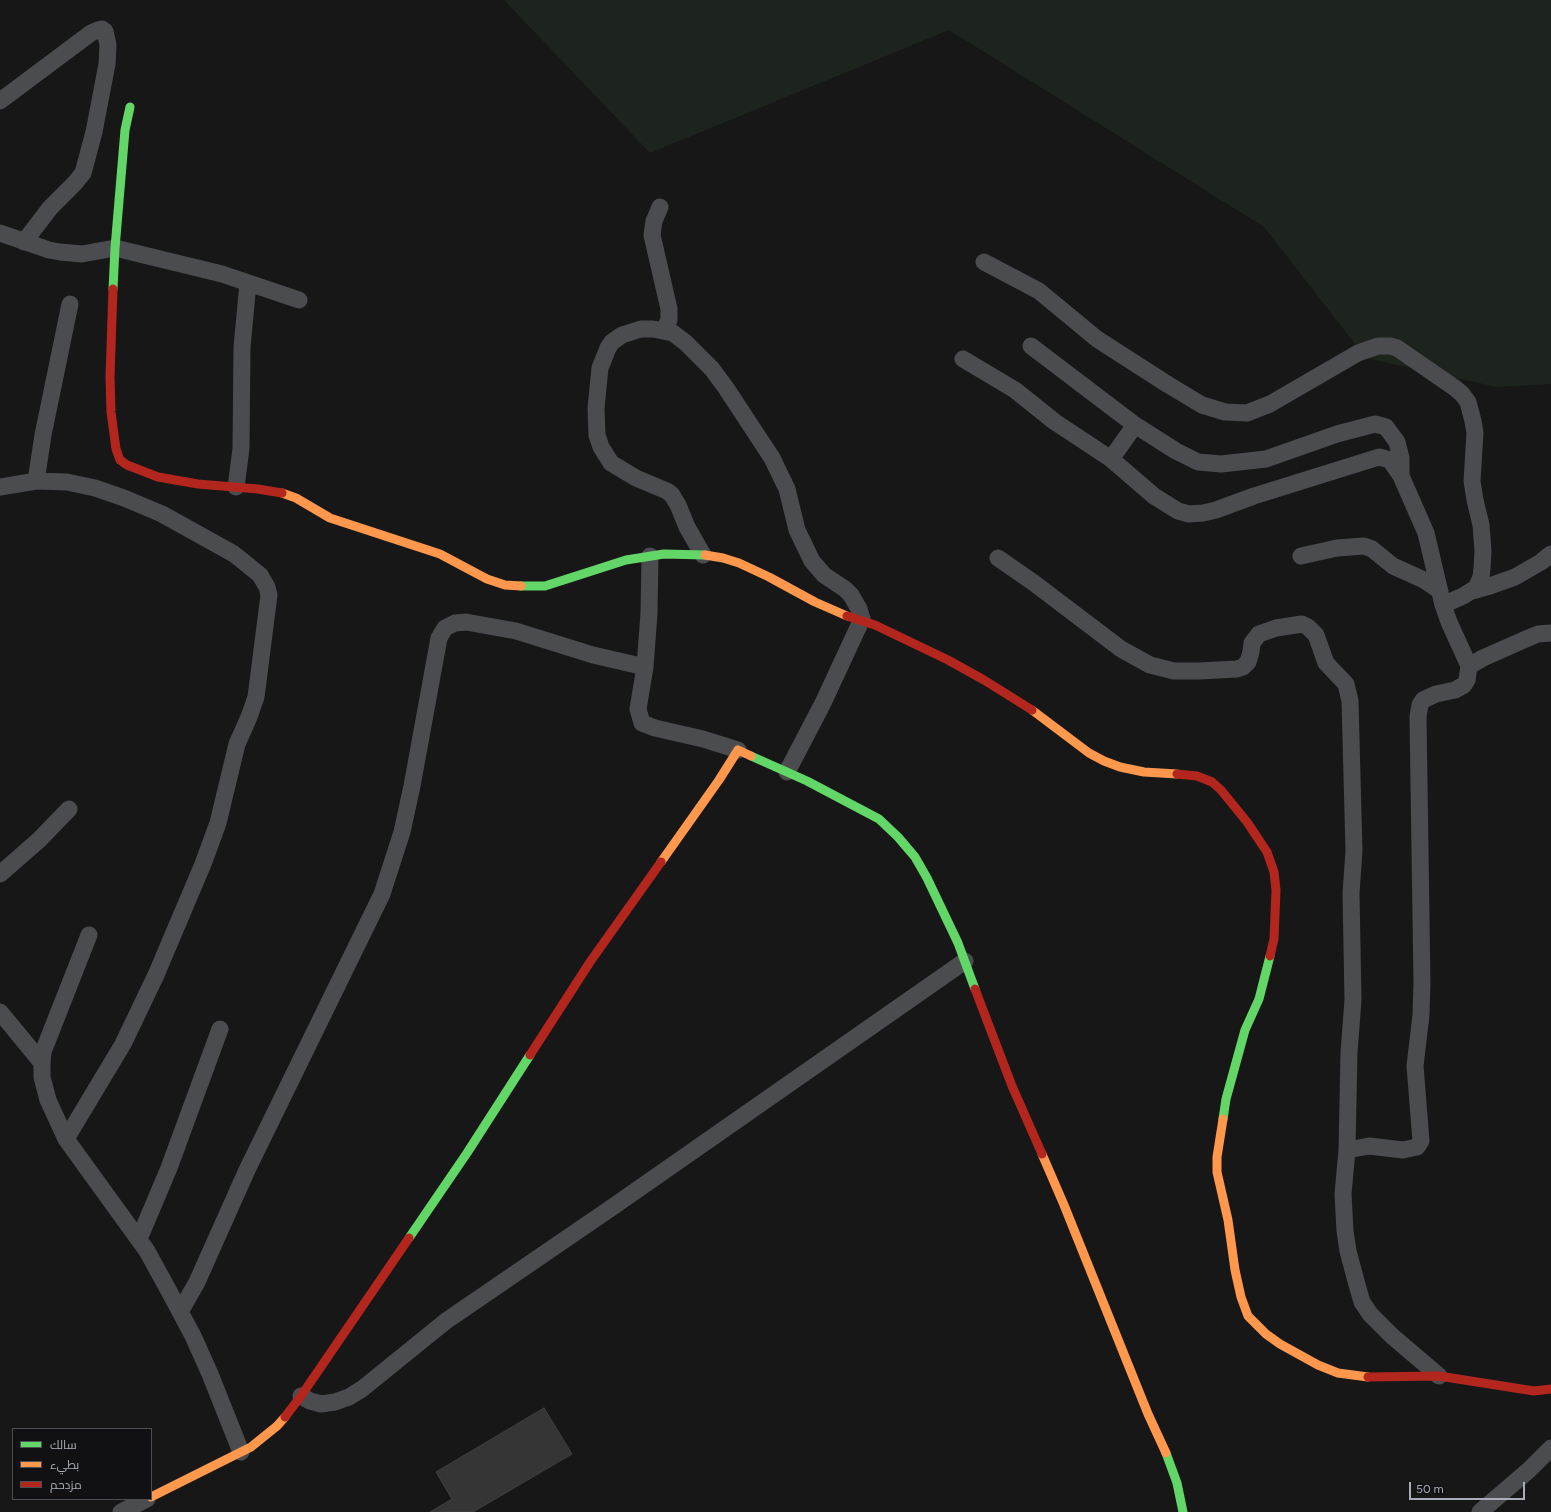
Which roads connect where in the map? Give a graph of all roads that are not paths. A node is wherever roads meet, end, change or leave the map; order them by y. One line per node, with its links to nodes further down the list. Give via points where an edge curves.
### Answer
1 (0, 101): 5 (street, via 91,34 102,29 105,31 108,45 107,64 83,173 50,208)
2 (130, 107): 6 (street, via 125,130)
3 (660, 207): 11 (street, via 652,235 670,309 669,320)
4 (0, 233): 5 (street)
5 (24, 242): 6 (street, via 72,254)
6 (116, 248): 8 (street, via 222,274); 19 (street, via 110,377 111,412 118,456 127,465 158,477)
7 (984, 262): 25 (street, via 1039,291 1097,339 1167,384 1202,405 1225,412 1247,413 1270,404 1358,353 1374,347 1390,346 1406,353 1462,394 1471,410 1475,433 1472,481 1481,525 1483,551 1481,577 1479,584)
8 (248, 283): 9 (street); 19 (street, via 242,347 241,449)
9 (299, 300)
10 (70, 304): 17 (street)
11 (663, 331): 22 (street, via 632,331 612,342 608,348 600,368 596,408 597,435 611,463 636,478 667,491 676,499 687,527); 27 (street, via 686,343 712,369 726,388 782,477 797,530 812,561 824,575 851,595 856,601)
12 (1031, 346): 14 (street)
13 (963, 359): 15 (street, via 1015,390 1055,422)
14 (1135, 425): 15 (street); 16 (street, via 1193,459 1221,464 1266,459 1350,430 1380,424 1391,432 1397,442 1401,458)
15 (1111, 459): 16 (street, via 1164,503 1189,514 1216,510 1379,457 1390,460)
16 (1401, 476): 26 (street, via 1426,534)
17 (36, 481): 18 (street); 40 (street, via 67,482 95,488 162,514 245,562 264,580 269,595 256,697 237,744 218,823 203,864 156,975 123,1044)
18 (0, 486)
19 (236, 487): 21 (street, via 278,492 296,498 330,518 440,554 487,579 505,585 545,586 626,560)
20 (1551, 554): 25 (street, via 1515,577)
21 (650, 556): 22 (street); 30 (street, via 650,613)
22 (703, 556): 27 (street, via 723,558 746,566 839,613)
23 (1301, 556): 26 (street, via 1337,548 1364,546 1372,549 1393,566 1424,580)
24 (998, 558): 41 (street, via 1121,649 1150,665 1174,671 1237,669 1248,662 1252,643 1259,634 1302,624 1314,632 1326,663 1346,684 1350,701 1354,851 1351,893 1353,1000)
25 (1472, 591): 26 (street)
26 (1441, 598): 29 (street, via 1454,636)
27 (862, 619): 32 (street); 44 (street, via 984,680 1028,707 1089,753 1104,761 1144,772 1197,776 1212,782 1247,822 1267,852 1274,872 1276,915 1272,945 1259,999 1245,1030 1226,1099 1217,1157 1235,1270 1244,1307 1255,1324 1280,1344 1338,1373 1382,1378)
28 (1551, 632): 29 (street, via 1526,638)
29 (1469, 666): 41 (street, via 1464,684 1455,690 1423,700 1418,716 1422,983 1416,1066 1420,1145 1403,1150 1369,1146)
30 (645, 667): 31 (street, via 638,708 642,723); 43 (street, via 594,655 509,629 466,622 455,623 445,628 439,638 402,832 382,894 248,1170 197,1282)
31 (738, 750): 32 (street); 46 (street, via 590,962 467,1152)
32 (787, 772): 36 (street, via 879,819 898,837 915,857 927,878)
33 (69, 809): 34 (street)
34 (0, 874)
35 (89, 936): 39 (street, via 47,1039)
36 (965, 961): 46 (street, via 446,1321 362,1389 349,1397 321,1404); 52 (street, via 1012,1086 1064,1205 1145,1408 1167,1455)
37 (0, 1012): 39 (street)
38 (220, 1029): 42 (street, via 180,1142)
39 (42, 1063): 40 (street, via 42,1077 48,1100)
40 (66, 1139): 42 (street)
41 (1347, 1150): 44 (street, via 1343,1194 1345,1231 1362,1302 1381,1326)
42 (139, 1239): 43 (street)
43 (180, 1312): 48 (street, via 210,1374)
44 (1439, 1376): 45 (street, via 1534,1391)
45 (1551, 1389)
46 (301, 1396): 48 (street, via 261,1441)
47 (1551, 1448): 53 (street)
48 (241, 1452): 49 (street)
49 (152, 1496)
50 (144, 1500): 51 (street)
51 (121, 1512)
52 (1183, 1512)
53 (1480, 1512)

